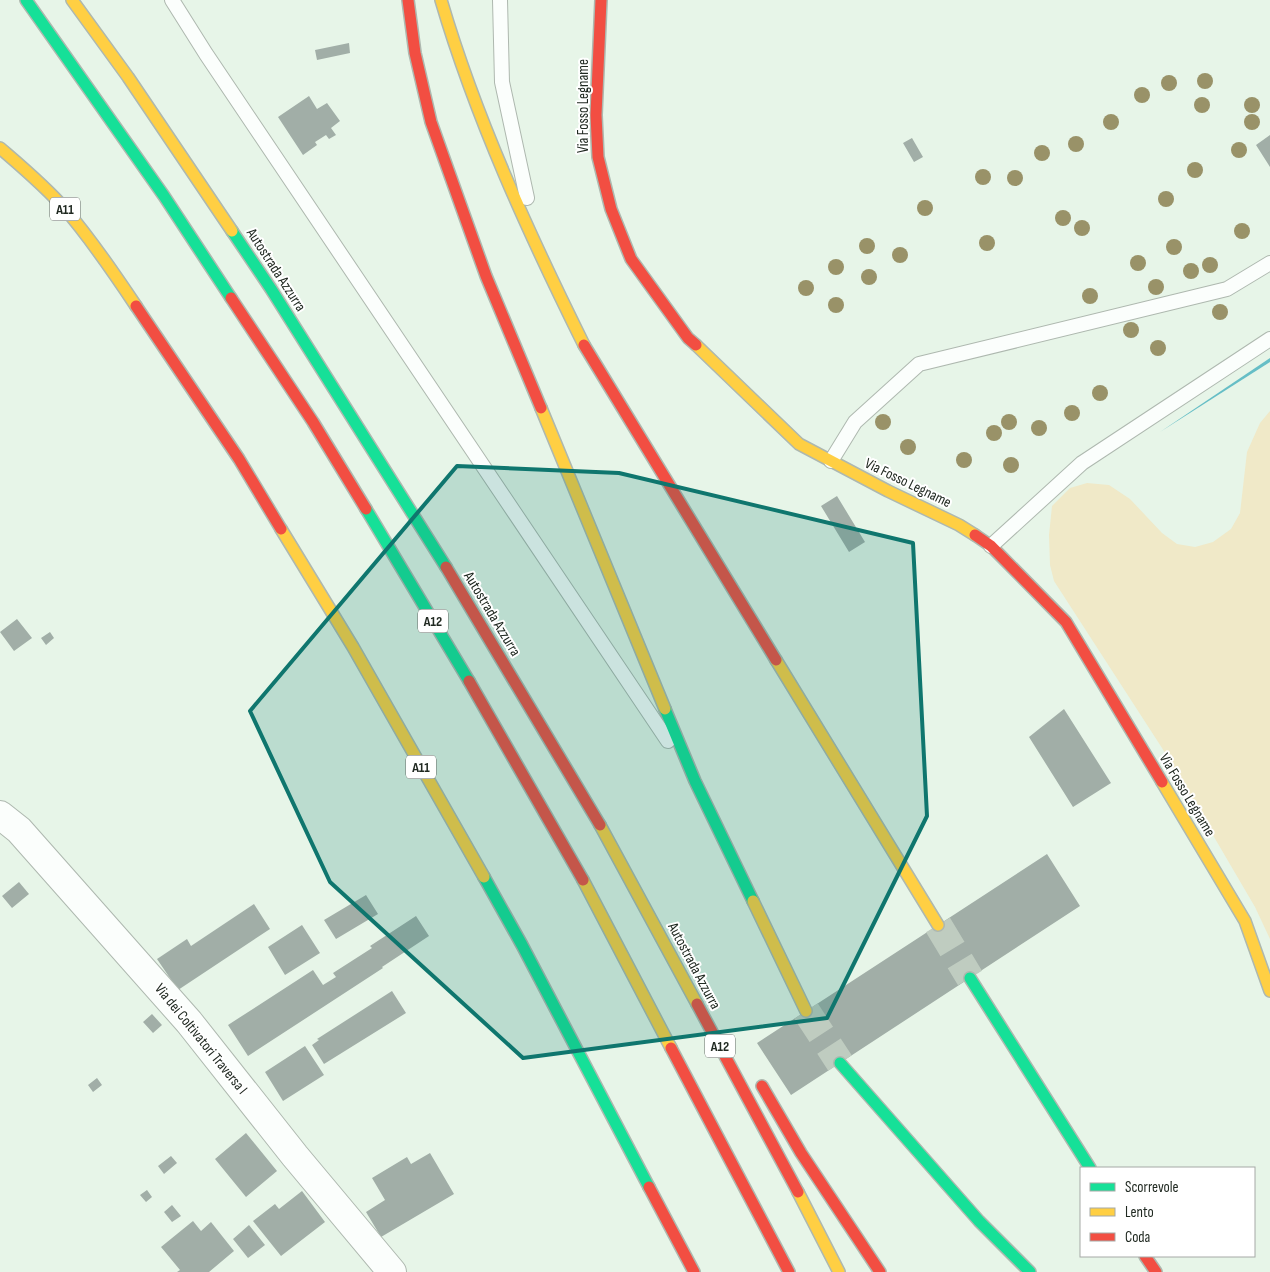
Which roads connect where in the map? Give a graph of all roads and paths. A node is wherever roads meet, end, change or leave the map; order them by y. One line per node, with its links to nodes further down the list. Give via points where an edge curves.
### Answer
1 (26, 0): 28 (main road, A12, via 164,196 313,422 456,658 575,866)
2 (72, 0): 16 (main road, Autostrada Azzurra / A12, via 312,352 440,556)
3 (172, 0): 14 (lane, via 216,71)
4 (408, 0): 14 (main road, via 415,53 431,122 483,267)
5 (441, 0): 9 (main road, via 472,97)
6 (500, 0): 9 (lane, via 502,82)
7 (601, 0): 12 (main road, Via Fosso Legname, via 596,115 598,157 611,209 630,259 688,338 799,444)
8 (0, 148): 27 (main road, A11, via 64,208 87,237 239,459 353,647 522,945)
9 (539, 249): 17 (main road, via 587,352)
10 (1270, 263): 12 (lane, via 1227,289 920,364 855,422)
11 (1270, 339): 13 (lane, via 1082,463)
12 (831, 462): 13 (main road, Via Fosso Legname, via 959,525)
13 (991, 546): 20 (main road, Via Fosso Legname, via 1066,622 1245,921)
14 (695, 781): 21 (main road)
15 (0, 815): 26 (street, Via dei Coltivatori Traversa I, via 19,830 190,1022 295,1156)
16 (600, 822): 19 (main road); 29 (main road, Autostrada Azzurra / A12)
17 (938, 926)
18 (970, 978): 24 (main road)
19 (697, 980)
20 (1270, 991)
21 (806, 1011)
22 (840, 1063): 31 (main road, via 979,1221)
23 (758, 1080): 30 (main road, via 805,1160)
24 (1089, 1167)
25 (1146, 1257): 32 (main road)
26 (392, 1272)
27 (694, 1272)
28 (790, 1272)
29 (839, 1272)
30 (880, 1272)
31 (1030, 1272)
32 (1156, 1272)

